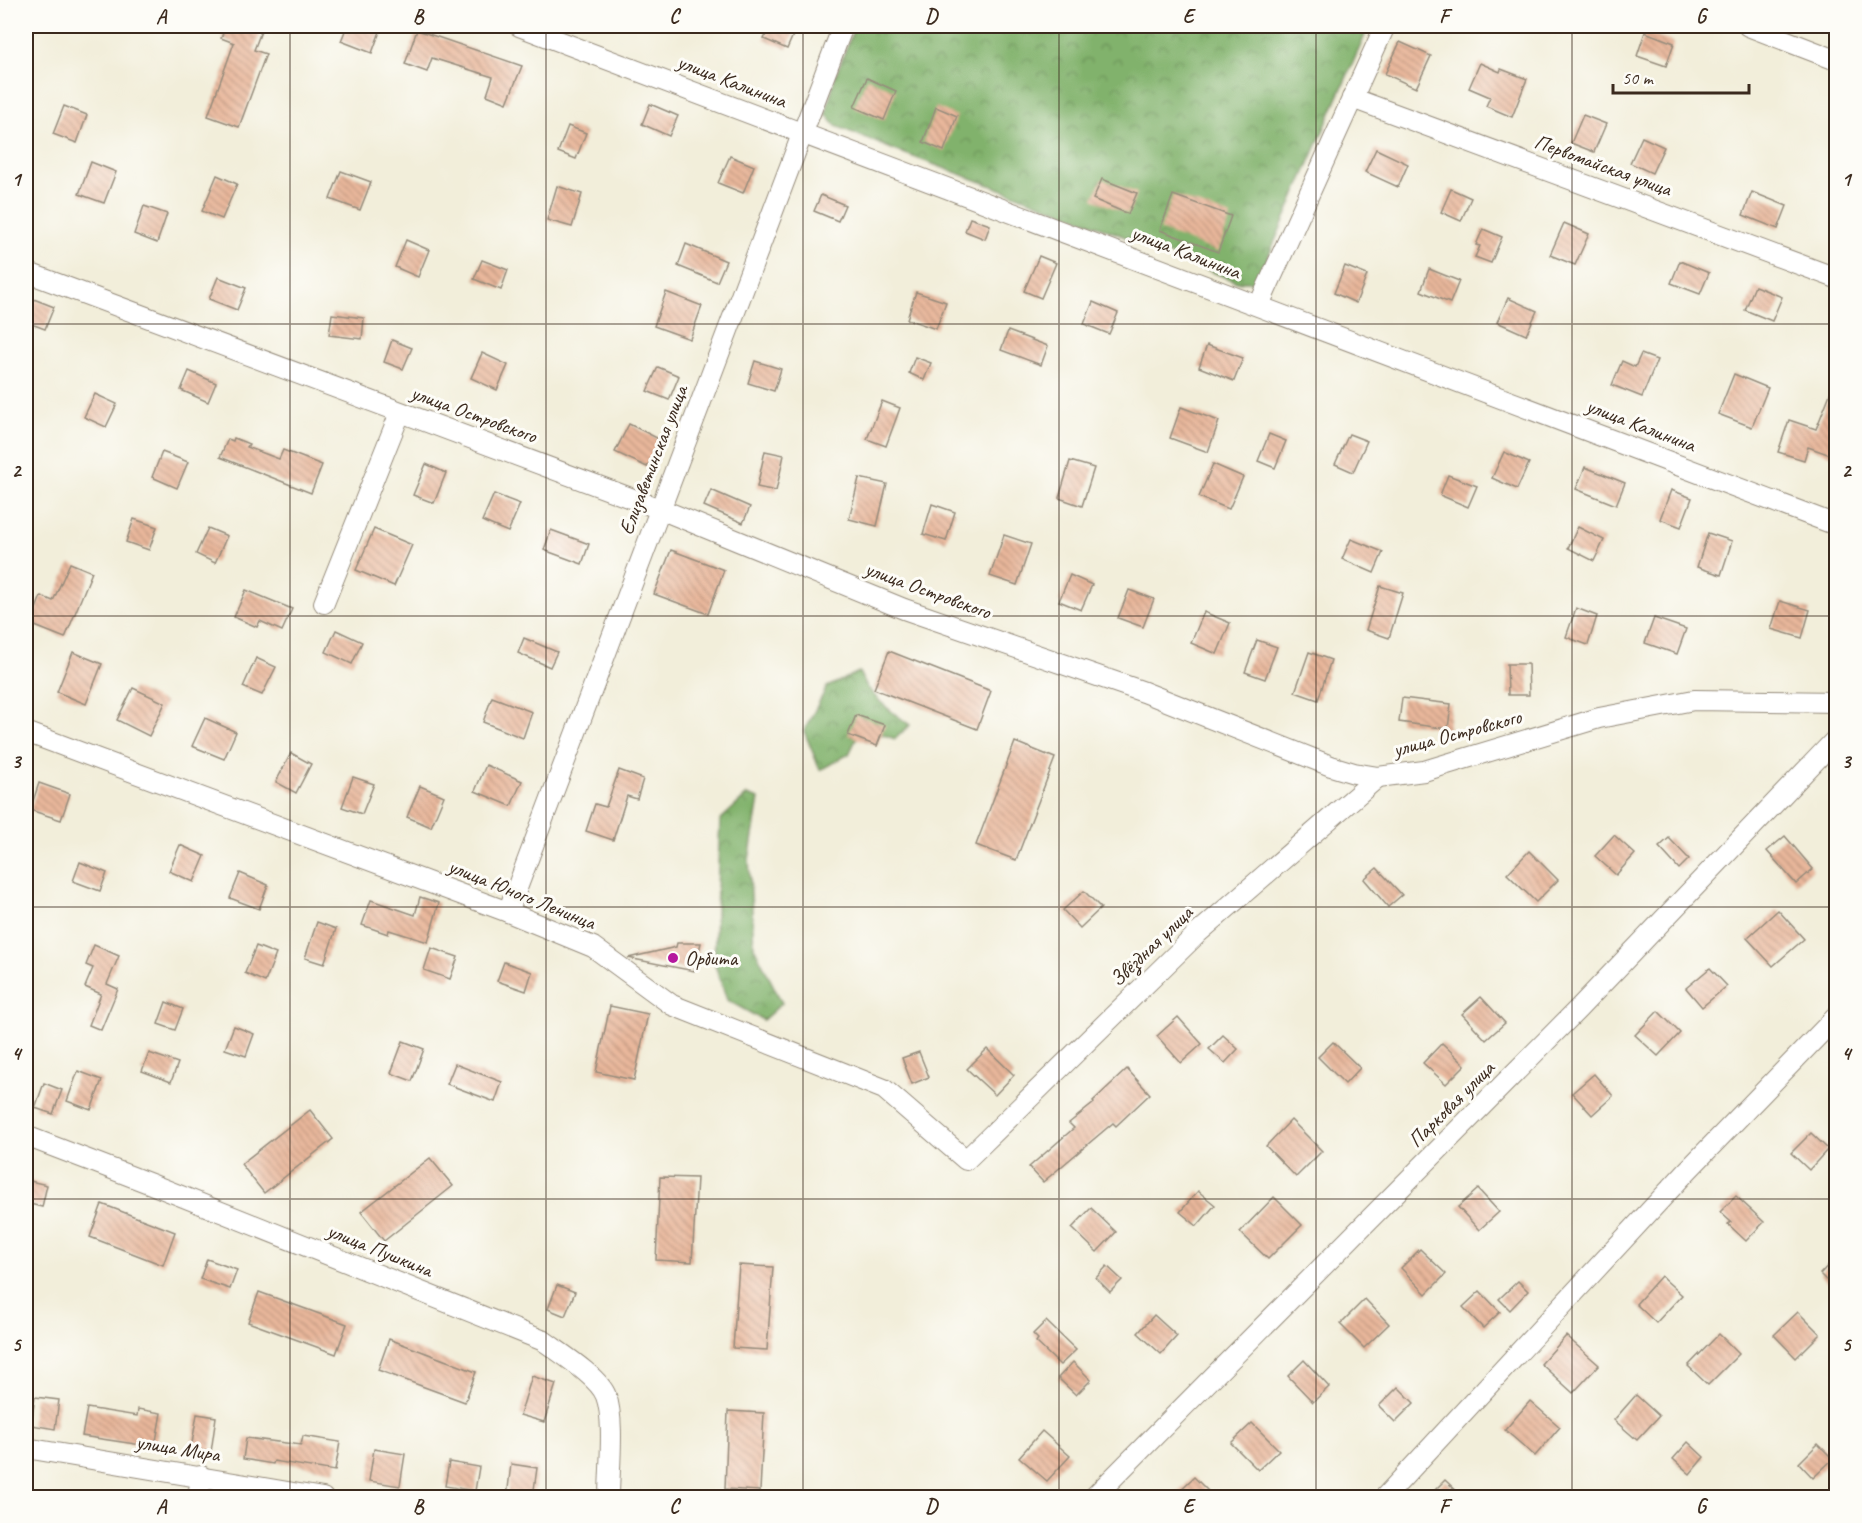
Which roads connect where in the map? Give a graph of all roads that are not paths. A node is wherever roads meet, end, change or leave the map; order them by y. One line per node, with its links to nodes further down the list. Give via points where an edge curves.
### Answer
1 (519, 26): 7 (street, улица Калинина)
2 (843, 26): 7 (street, Елизаветинская улица)
3 (1385, 26): 6 (street)
4 (1748, 26): 5 (street)
5 (1836, 60)
6 (1352, 98): 9 (street, Первомайская улица); 10 (street)
7 (802, 133): 10 (street, улица Калинина); 12 (street, Елизаветинская улица)
8 (26, 272): 11 (street, улица Островского)
9 (1836, 278)
10 (1259, 305): 13 (street, улица Калинина)
11 (400, 413): 12 (street, улица Островского); 14 (street)
12 (660, 509): 18 (street, улица Островского, via 904,609 1143,692 1331,766); 19 (street, Елизаветинская улица)
13 (1836, 525)
14 (324, 603)
15 (1836, 702): 18 (street, улица Островского, via 1694,700 1599,718 1424,771)
16 (26, 732): 19 (street, улица Юного Ленинца)
17 (1836, 739): 28 (street, Парковая улица, via 1578,1009)
18 (1378, 777): 22 (street, Звёздная улица, via 1198,933)
19 (508, 912): 22 (street, улица Юного Ленинца, via 593,947 672,1005 884,1089)
20 (1836, 1017): 29 (street)
21 (26, 1136): 27 (street, улица Пушкина, via 544,1341 585,1371 606,1394 611,1426)
22 (966, 1160)
23 (26, 1448): 24 (street, улица Мира)
24 (201, 1476): 25 (street); 26 (street, улица Мира)
25 (198, 1497)
26 (323, 1497)
27 (609, 1497)
28 (1094, 1497)
29 (1384, 1497)

